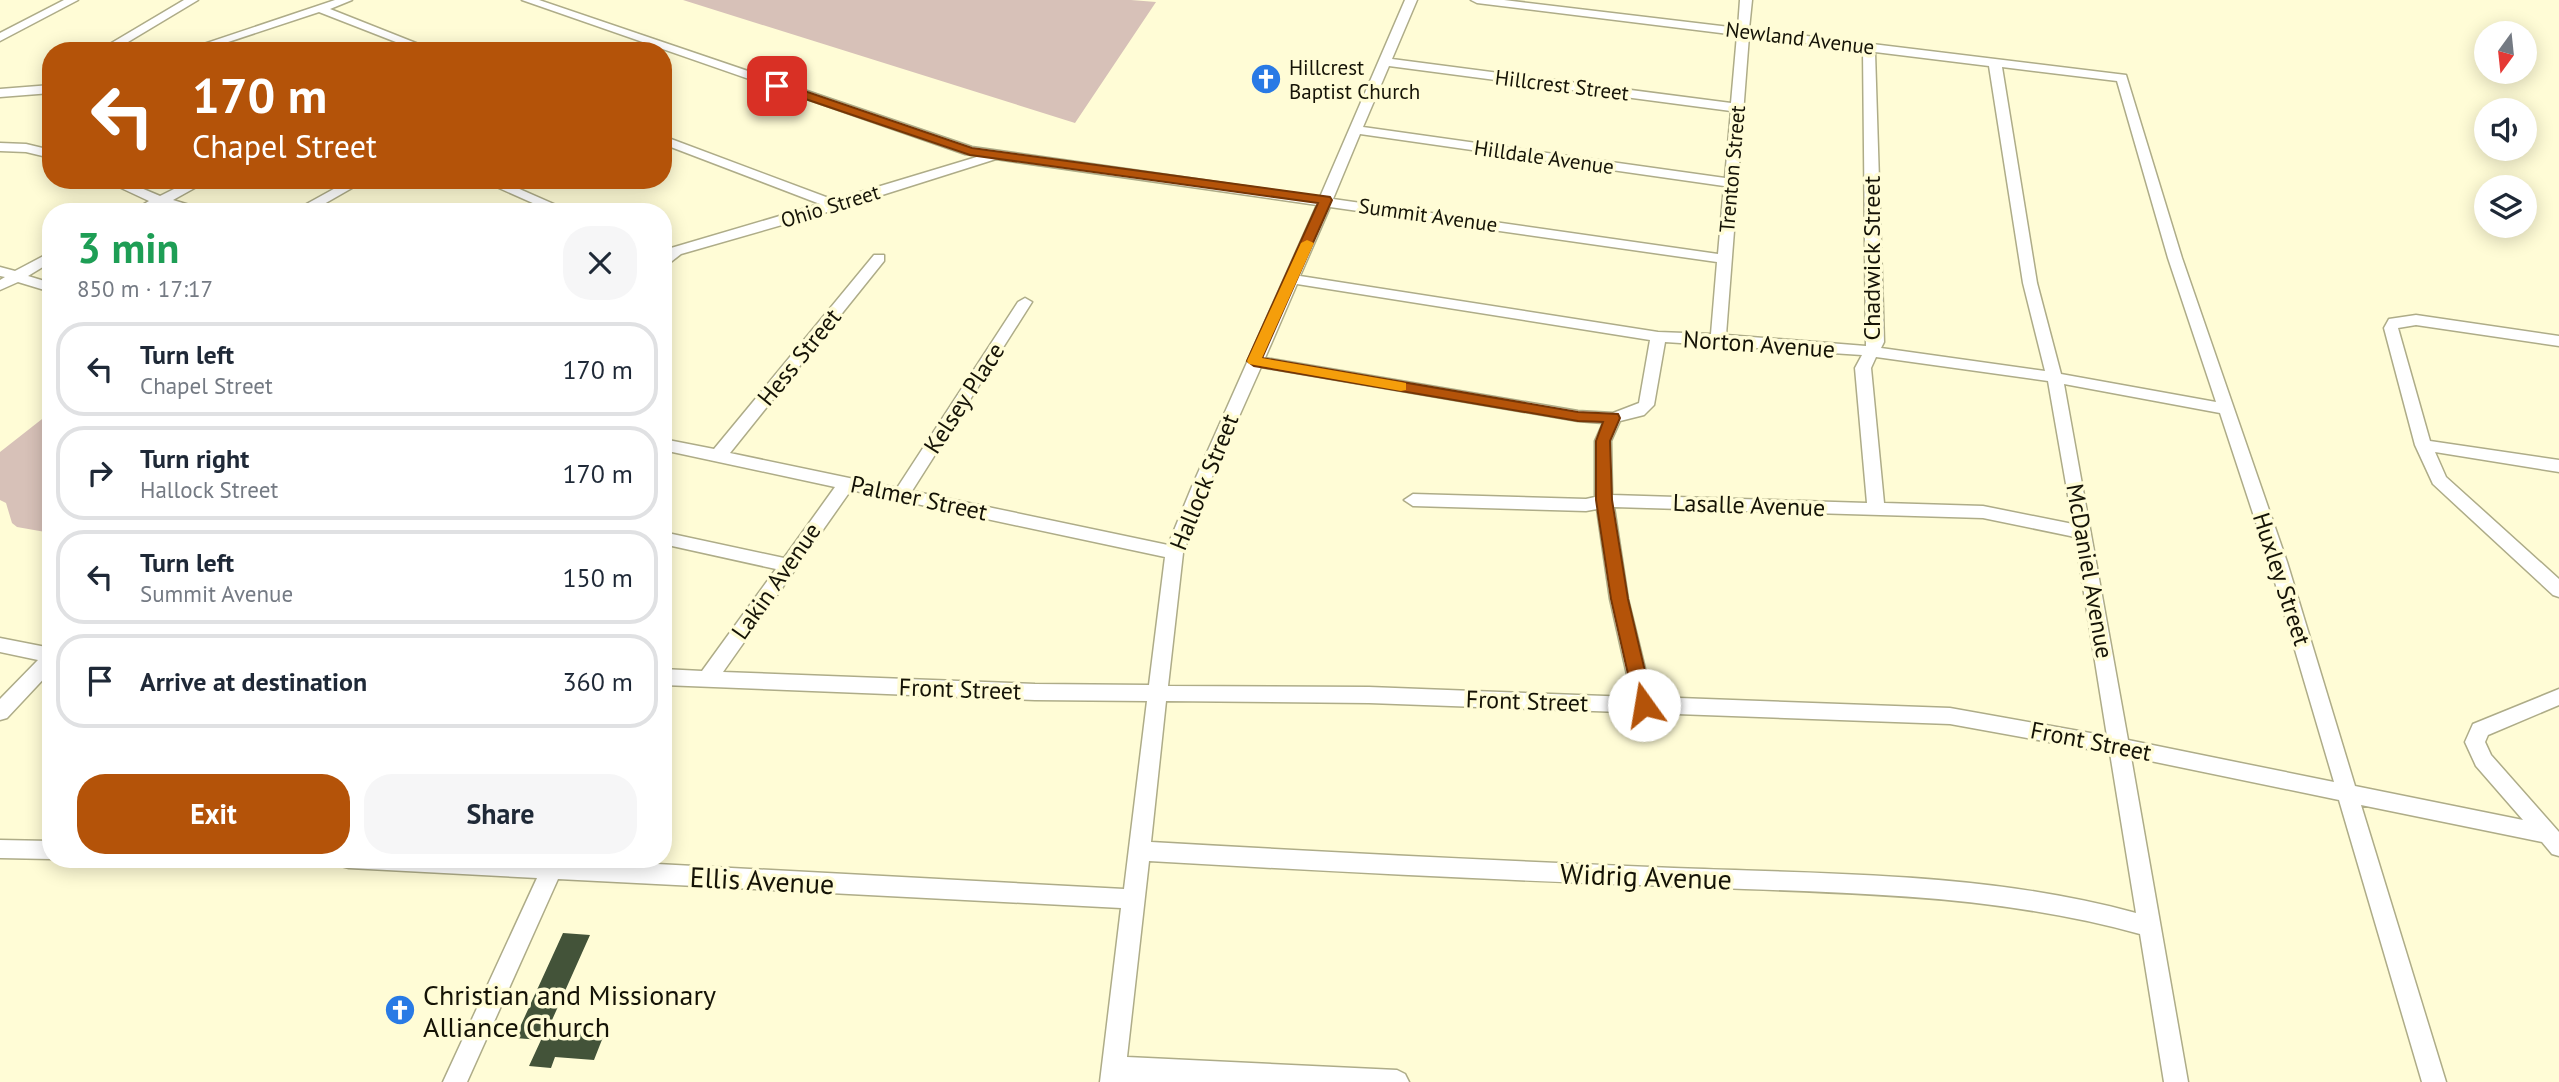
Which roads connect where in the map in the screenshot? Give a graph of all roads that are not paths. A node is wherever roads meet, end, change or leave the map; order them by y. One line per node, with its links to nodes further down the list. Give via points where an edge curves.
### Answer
1 (72, 0): 11 (street)
2 (192, 0): 12 (street)
3 (346, 0): 9 (street)
4 (528, 0): 15 (street, Summit Avenue)
5 (1411, 0): 18 (street, Hallock Street)
6 (1477, 0): 8 (street, Newland Avenue)
7 (1746, 0): 10 (street, Trenton Street)
8 (1529, 3): 10 (street, Newland Avenue)
9 (320, 9): 13 (street); 14 (street)
10 (1744, 30): 16 (street, Newland Avenue); 25 (street, Trenton Street)
11 (0, 38)
12 (120, 42)
13 (217, 42)
14 (406, 42)
15 (650, 42)
16 (1869, 46): 19 (street, Newland Avenue); 56 (street, Chadwick Street, via 1876,342)
17 (672, 50): 30 (street, Summit Avenue, via 945,144)
18 (1385, 62): 25 (street, Hillcrest Street); 26 (street, Hallock Street)
19 (1995, 62): 20 (street, Newland Avenue); 58 (street, McDaniel Avenue, via 2025,255)
20 (2122, 78): 59 (street, Huxley Street)
21 (42, 86): 22 (street)
22 (35, 90): 23 (street); 24 (street)
23 (42, 90)
24 (0, 93)
25 (1738, 108): 31 (street, Trenton Street)
26 (1356, 130): 31 (street, Hilldale Avenue); 36 (street, Hallock Street)
27 (672, 142): 42 (street)
28 (0, 147): 29 (street)
29 (42, 152)
30 (1001, 154): 36 (street, Summit Avenue); 42 (street, Ohio Street)
31 (1732, 183): 45 (street, Trenton Street)
32 (131, 189): 37 (street)
33 (185, 189): 37 (street)
34 (343, 189): 40 (street)
35 (509, 189): 41 (street)
36 (1326, 200): 45 (street, Summit Avenue); 49 (street, Hallock Street)
37 (160, 201): 38 (street); 39 (street)
38 (156, 203)
39 (168, 203)
40 (316, 203)
41 (543, 203)
42 (836, 205): 43 (street, Ohio Street)
43 (672, 250)
44 (879, 258): 63 (street, Hess Street)
45 (1724, 259): 54 (street, Trenton Street)
46 (42, 261): 48 (street)
47 (0, 271): 48 (street)
48 (14, 277): 50 (street); 51 (street)
49 (1292, 279): 53 (street, Norton Avenue); 57 (street, Hallock Street)
50 (42, 285)
51 (0, 286)
52 (1025, 302): 66 (street, Kelsey Place)
53 (1658, 337): 54 (street, Norton Avenue); 60 (street, via 1646,405)
54 (1718, 338): 56 (street, Norton Avenue)
55 (2559, 341): 61 (street, via 2395,322 2392,328)
56 (1871, 352): 58 (street, Norton Avenue); 69 (street, Chadwick Street, via 1863,368)
57 (1254, 361): 60 (street, via 1578,416); 72 (street, Hallock Street)
58 (2055, 378): 59 (street, Norton Avenue); 70 (street, McDaniel Avenue)
59 (2225, 409): 85 (street, Huxley Street, via 2278,562)
60 (1613, 418): 68 (street, via 1603,441)
61 (2423, 445): 64 (street); 74 (street, via 2439,480)
62 (672, 446): 63 (street, Palmer Street)
63 (719, 456): 65 (street, Palmer Street)
64 (2559, 466)
65 (847, 483): 66 (street, Palmer Street); 73 (street, Lakin Avenue)
66 (902, 494): 72 (street, Palmer Street)
67 (1413, 500): 68 (street, Lasalle Avenue, via 1586,505)
68 (1604, 500): 69 (street, Lasalle Avenue); 82 (street, via 1619,599)
69 (1876, 509): 70 (street, Lasalle Avenue, via 1983,512)
70 (2083, 532): 84 (street, McDaniel Avenue)
71 (672, 540): 73 (street)
72 (1174, 553): 80 (street, Hallock Street)
73 (786, 565): 79 (street, Lakin Avenue)
74 (2559, 590)
75 (0, 645): 76 (street)
76 (42, 655)
77 (42, 667): 83 (street)
78 (672, 677): 79 (street, Front Street)
79 (707, 679): 80 (street, Front Street, via 1035,692)
80 (1157, 692): 82 (street, Front Street); 89 (street, Hallock Street)
81 (2559, 697): 86 (street, via 2480,730 2475,742 2483,761)
82 (1644, 705): 84 (street, Front Street, via 1950,716)
83 (0, 712)
84 (2120, 747): 85 (street, Front Street); 93 (street, McDaniel Avenue)
85 (2348, 794): 86 (street, Front Street); 98 (street, Huxley Street)
86 (2553, 840)
87 (0, 849): 88 (street)
88 (42, 850)
89 (1139, 851): 92 (street, Hallock Street); 93 (street, Widrig Avenue, via 1997,892)
90 (553, 868): 95 (street)
91 (605, 868): 92 (street, Ellis Avenue)
92 (1133, 899): 94 (street, Hallock Street)
93 (2150, 927): 97 (street, McDaniel Avenue)
94 (1113, 1075): 96 (street)
95 (455, 1082)
96 (1396, 1082)
97 (2176, 1082)
98 (2434, 1082)

